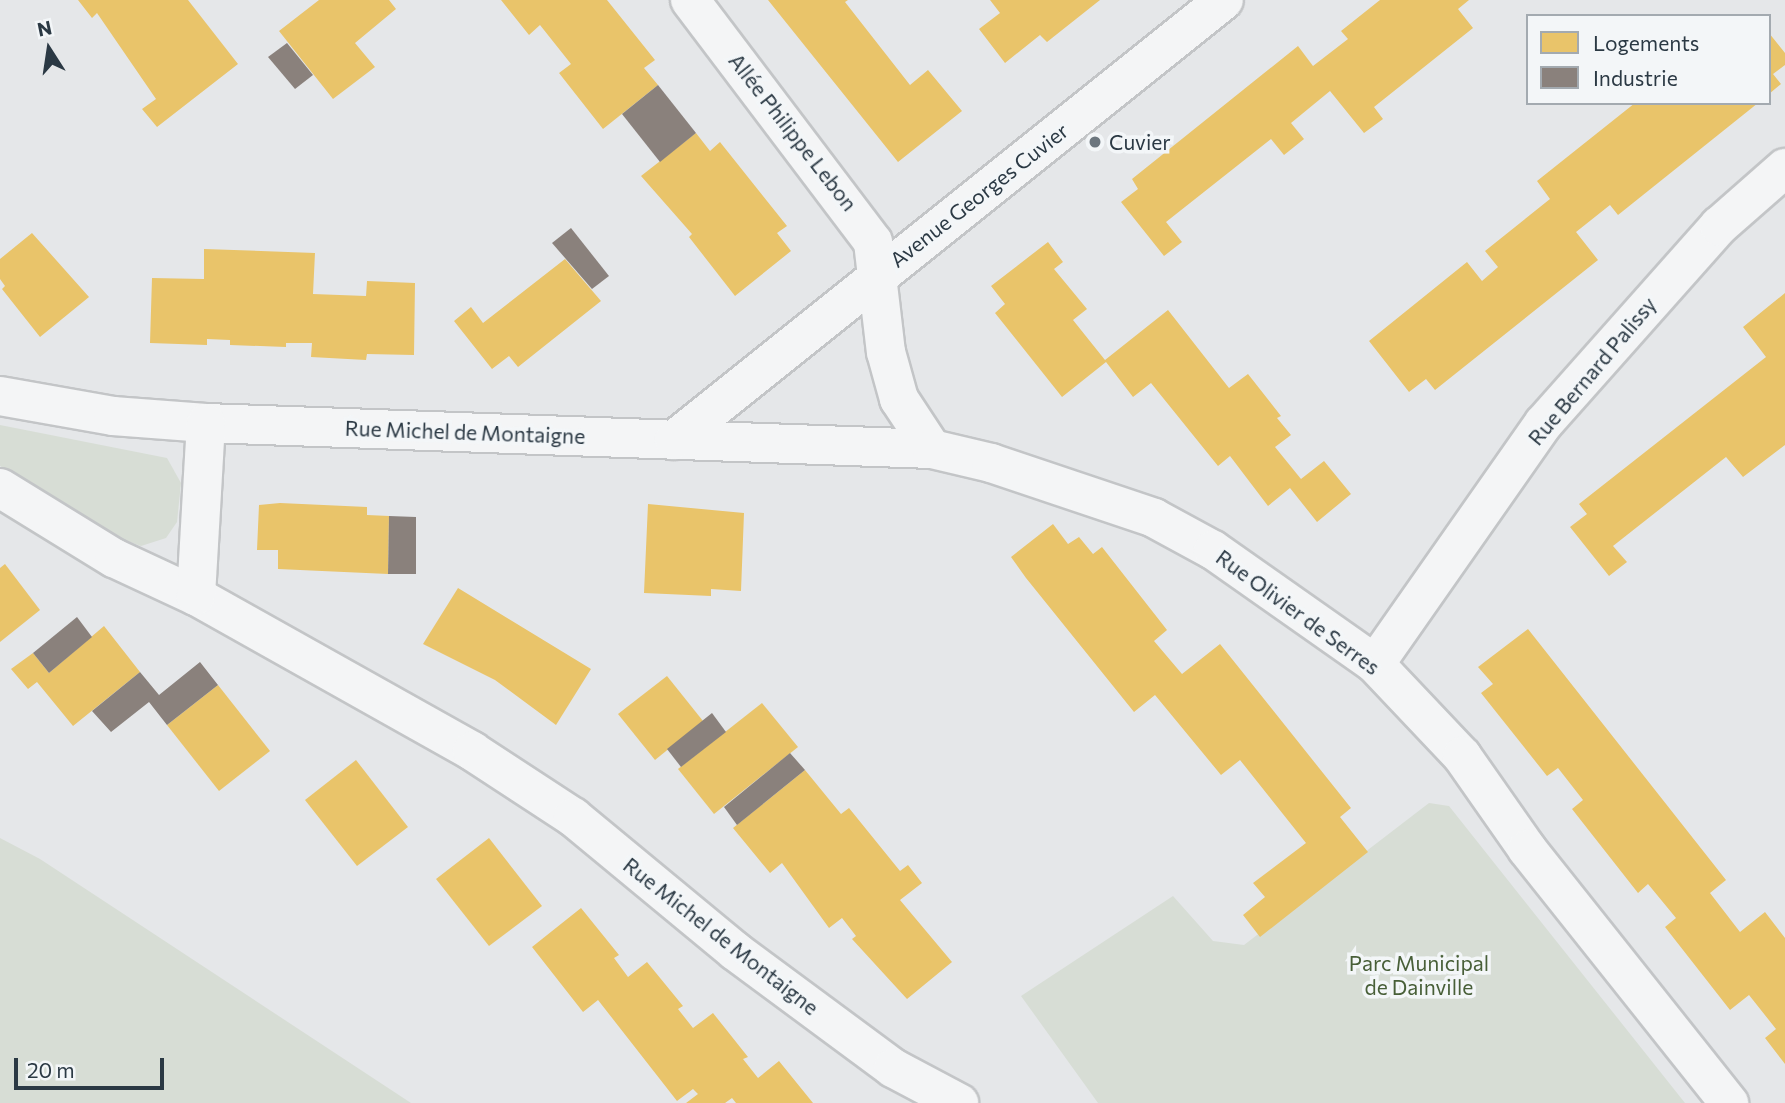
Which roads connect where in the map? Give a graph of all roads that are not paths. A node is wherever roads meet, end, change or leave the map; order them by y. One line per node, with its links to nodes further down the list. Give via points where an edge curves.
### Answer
1 (690, 0): 4 (street, Allée Philippe Lebon, via 855,212 873,242)
2 (1224, 0): 4 (street, Avenue Georges Cuvier)
3 (1785, 168): 11 (street, Rue Bernard Palissy, via 1719,226 1544,423)
4 (880, 272): 7 (street); 8 (street, Avenue Georges Cuvier, via 886,352 899,399)
5 (0, 396): 6 (street, Rue Michel de Montaigne, via 102,415)
6 (206, 423): 7 (street, Rue Michel de Montaigne); 10 (street)
7 (674, 440): 8 (street, Rue Michel de Montaigne)
8 (932, 449): 11 (street, Rue Olivier de Serres, via 1004,467 1154,518 1213,550)
9 (0, 488): 10 (street, Rue Michel de Montaigne, via 114,558)
10 (196, 596): 12 (street, Rue Michel de Montaigne, via 363,686 539,795 735,951 893,1068)
11 (1375, 664): 13 (street, Rue Olivier de Serres, via 1462,756 1527,849)
12 (959, 1103)
13 (1729, 1103)

